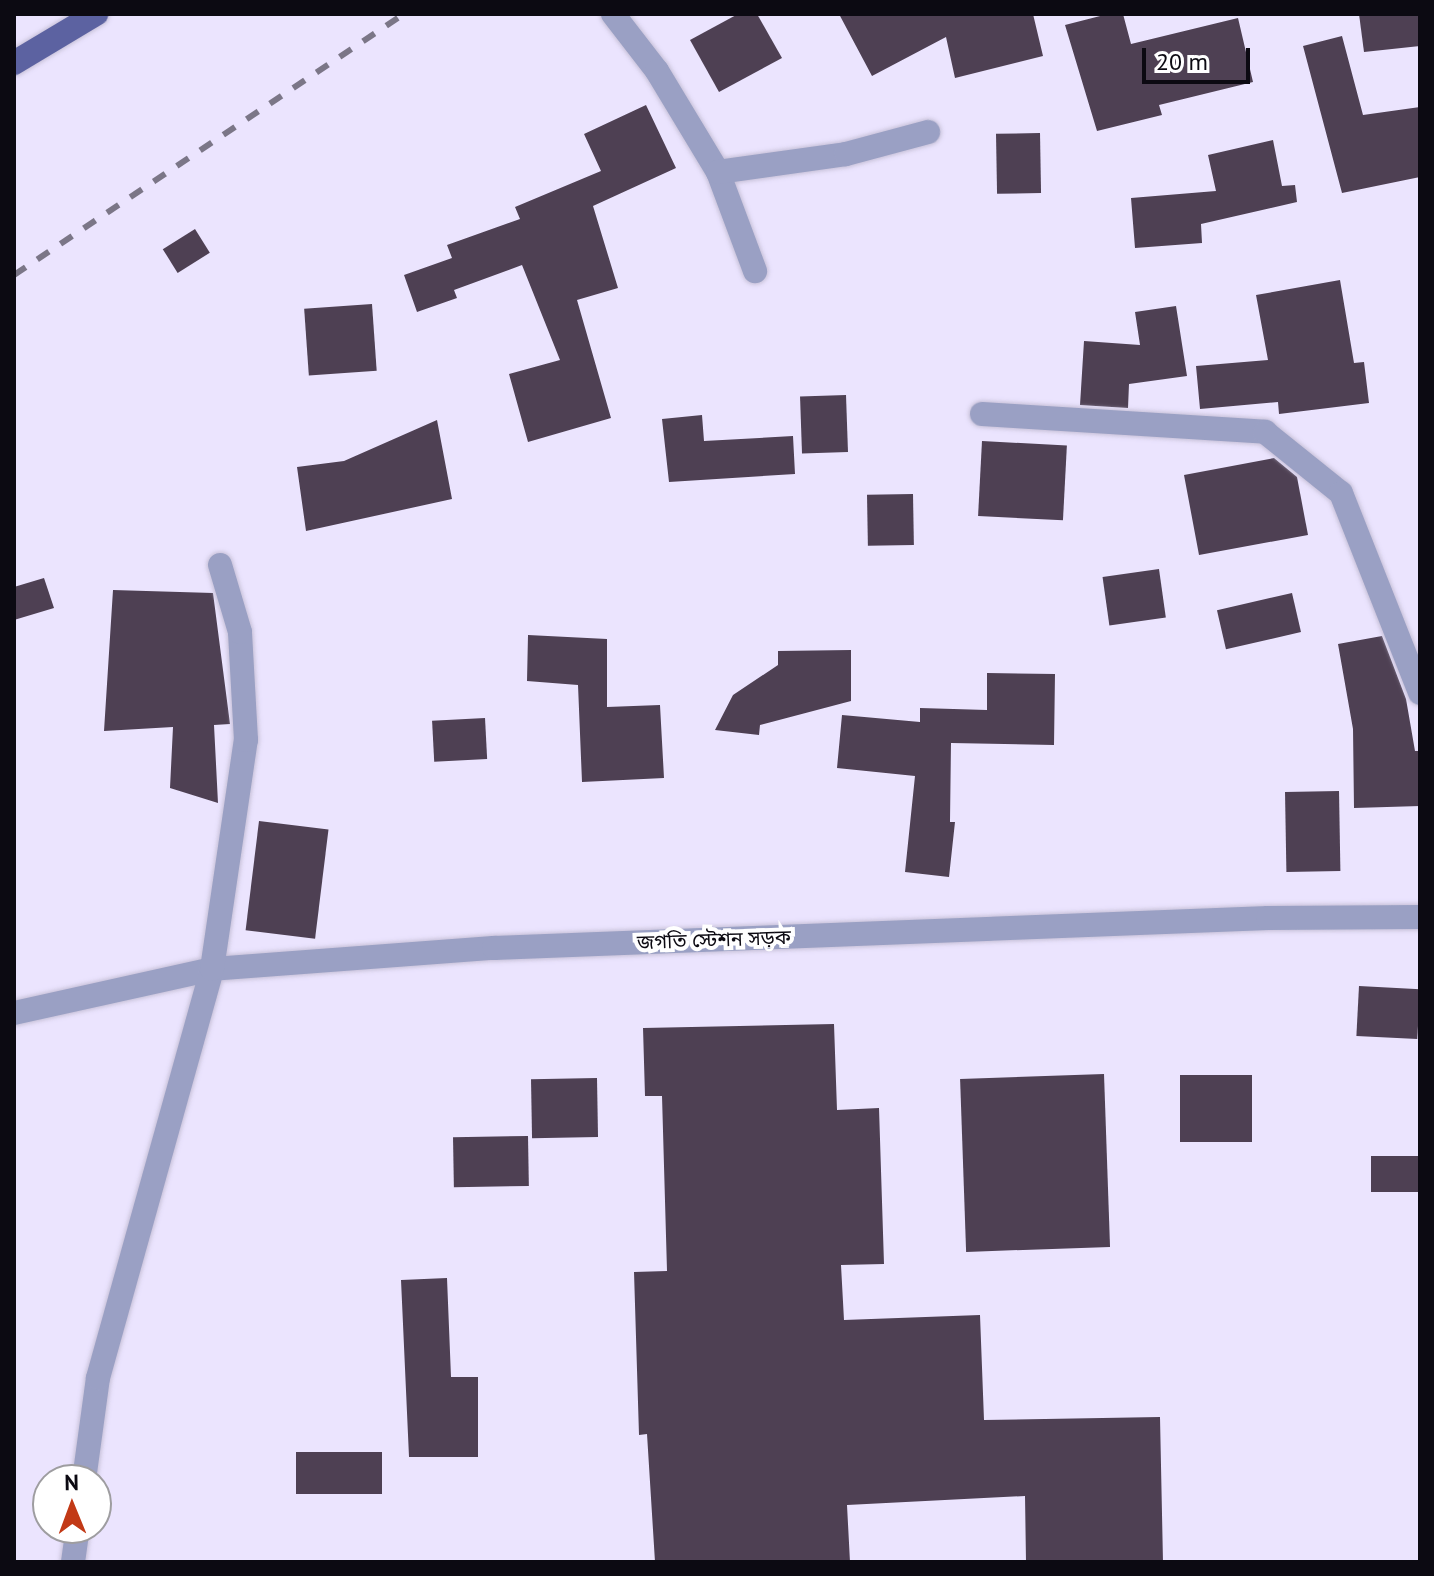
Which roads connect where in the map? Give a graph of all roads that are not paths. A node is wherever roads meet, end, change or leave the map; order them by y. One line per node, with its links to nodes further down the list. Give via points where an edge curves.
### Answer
1 (96, 14): 3 (main road)
2 (613, 14): 5 (street, via 657,71)
3 (14, 63)
4 (928, 132): 5 (street, via 846,154)
5 (718, 172): 6 (street)
6 (755, 271)
7 (982, 414): 9 (street, via 1265,432 1341,493)
8 (220, 565): 11 (street, via 240,632 246,740)
9 (1420, 693)
10 (1420, 917): 11 (street, জগতি স্টেশন সড়ক, via 1268,918 494,948)
11 (212, 969): 12 (street, জগতি স্টেশন সড়ক); 13 (street, via 98,1378)
12 (14, 1013)
13 (86, 1464)

